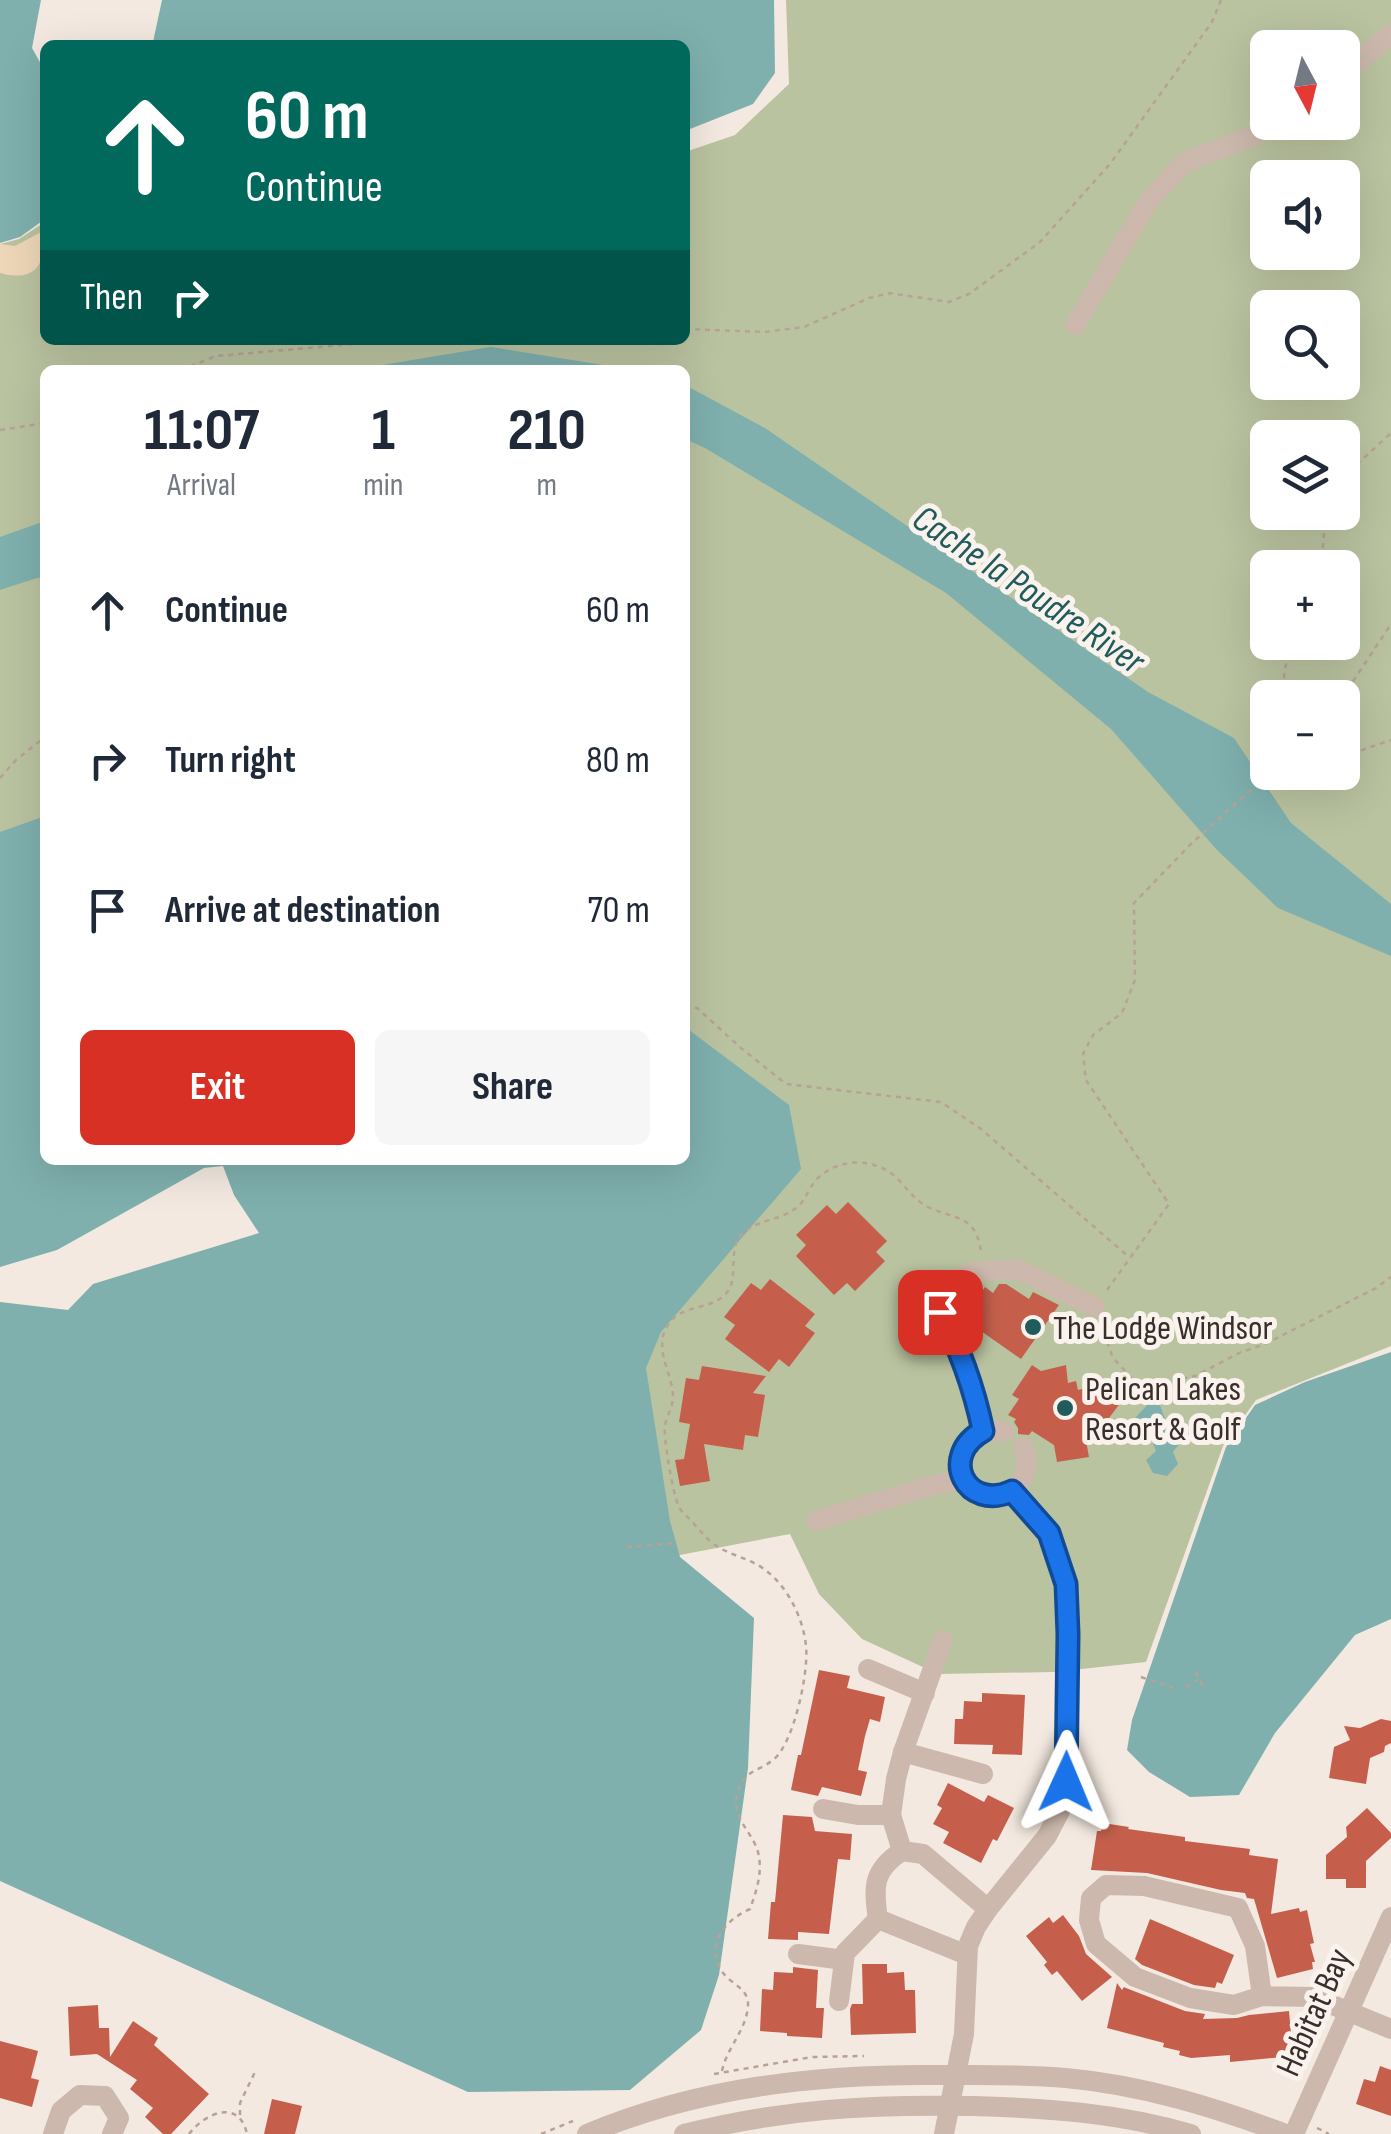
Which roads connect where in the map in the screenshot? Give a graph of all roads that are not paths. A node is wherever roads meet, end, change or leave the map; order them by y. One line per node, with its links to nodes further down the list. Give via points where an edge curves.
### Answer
1 (1391, 34): 2 (street)
2 (1360, 60)
3 (1250, 137): 4 (street, via 1186,162 1149,200)
4 (1075, 326)
5 (1095, 1307): 6 (street, via 1017,1269 974,1272 927,1289 952,1334)
6 (983, 1431): 7 (street); 9 (street, via 960,1455)
7 (1005, 1432)
8 (1022, 1448): 10 (street, via 1026,1470)
9 (962, 1478): 10 (street, via 979,1494); 11 (street)
10 (1012, 1491): 20 (street, via 1049,1533 1066,1584 1068,1760 1060,1811 1047,1836)
11 (816, 1521)
12 (943, 1640): 14 (street)
13 (868, 1670): 14 (street)
14 (925, 1692): 15 (street)
15 (903, 1752): 16 (street); 18 (street)
16 (983, 1774)
17 (823, 1809): 18 (street)
18 (891, 1816): 19 (street)
19 (902, 1851): 20 (street, via 922,1854); 22 (street, via 884,1862 874,1892)
20 (988, 1909): 24 (street)
21 (1391, 1917): 28 (street, Habitat Bay)
22 (878, 1919): 24 (street); 25 (street)
23 (798, 1954): 25 (street)
24 (967, 1955): 30 (street)
25 (844, 1960): 27 (street)
26 (1262, 1996): 26 (street, via 1254,1946 1238,1908 1144,1886 1106,1885 1092,1898 1096,1944 1135,1976 1190,1998 1234,2004); 28 (street, via 1313,1997)
27 (839, 2001)
28 (1349, 2010): 29 (street); 39 (street, Habitat Bay)
29 (1391, 2029)
30 (956, 2075): 31 (street); 32 (street, via 786,2081 716,2093); 38 (street, via 1113,2085 1226,2111)
31 (950, 2106): 35 (street, via 804,2110); 36 (street); 37 (street, via 1072,2110)
32 (596, 2130)
33 (53, 2134): 34 (street, via 62,2111 80,2095 105,2096 119,2118)
34 (112, 2134)
35 (684, 2134)
36 (944, 2134)
37 (1192, 2134)
38 (1286, 2134)
39 (1294, 2134)

